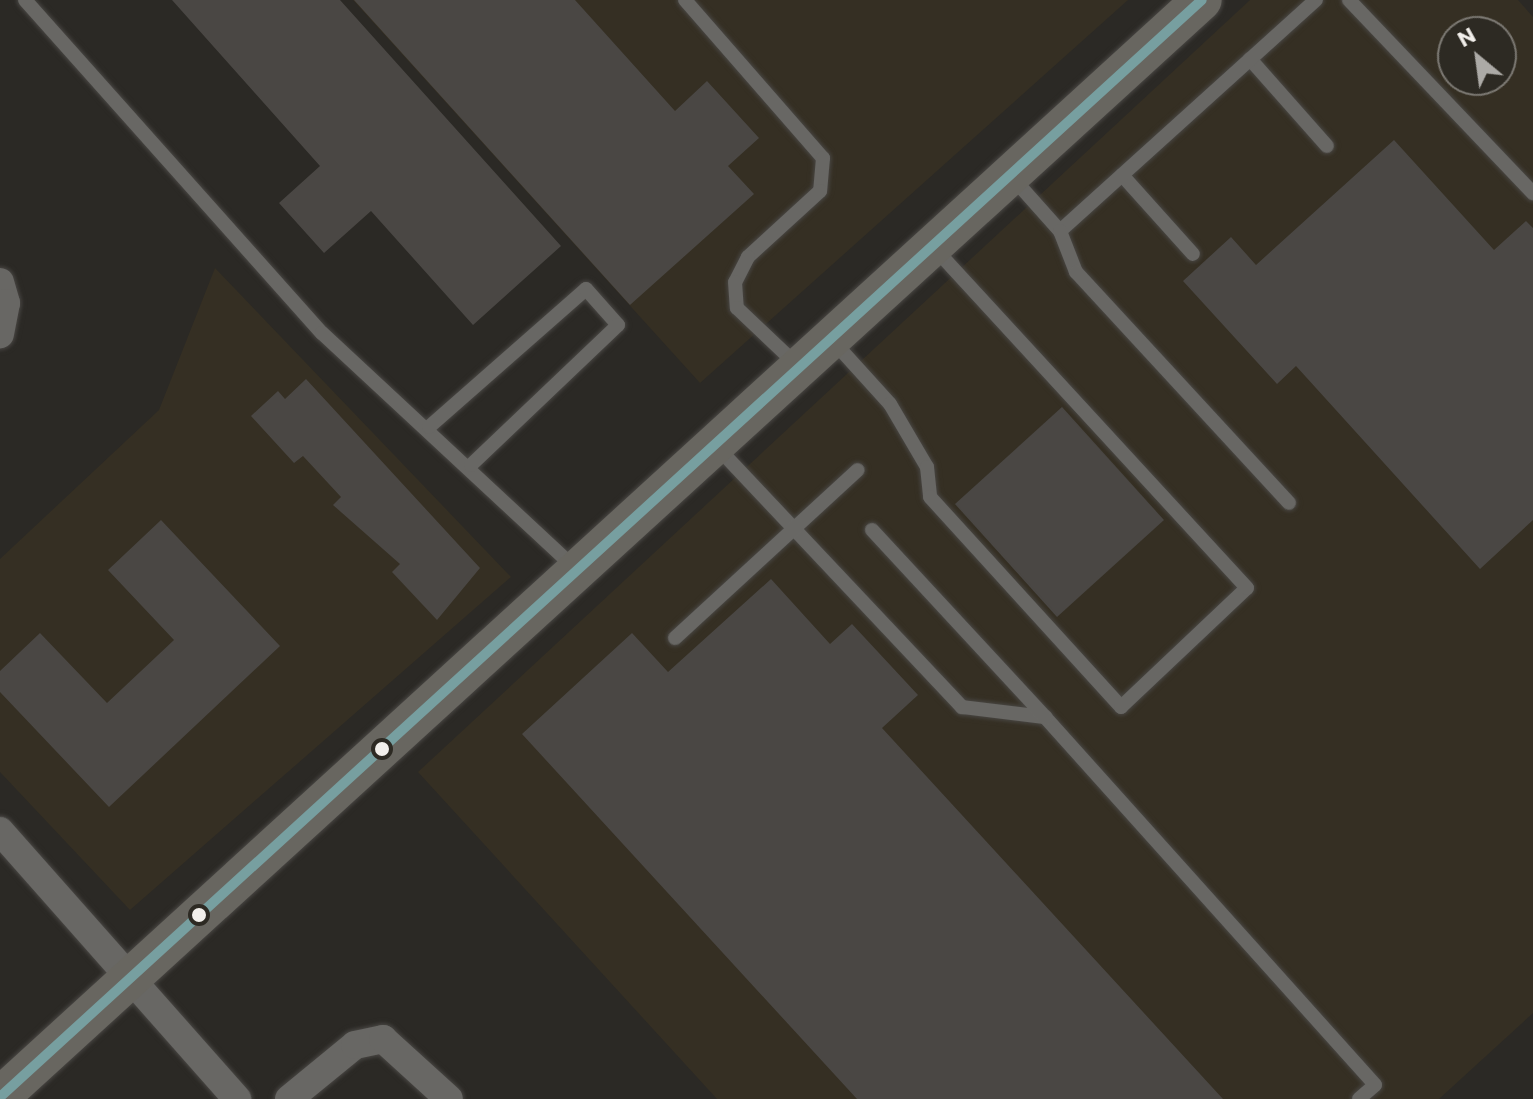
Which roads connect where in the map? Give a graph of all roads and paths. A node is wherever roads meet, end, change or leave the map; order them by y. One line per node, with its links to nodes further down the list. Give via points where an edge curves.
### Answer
1 (25, 0): 18 (lane, via 322,333)
2 (685, 0): 17 (lane, via 823,158 820,191 748,257 735,282 737,308)
3 (1202, 0): 9 (street)
4 (1316, 0): 6 (lane)
5 (1349, 0): 10 (lane)
6 (1250, 59): 7 (lane); 8 (lane)
7 (1327, 146)
8 (1122, 175): 11 (lane); 13 (lane)
9 (1011, 176): 11 (lane); 12 (street)
10 (1533, 193)
11 (1060, 231): 22 (lane, via 1076,272)
12 (933, 247): 16 (street); 16 (lane, via 1247,588 1121,707 930,497 927,467 890,404)
13 (1193, 254)
14 (0, 282): 15 (street, via 6,303)
15 (0, 334)
16 (832, 340): 17 (street)
17 (800, 369): 19 (street)
18 (429, 427): 20 (lane); 20 (lane, via 586,289 618,325)
19 (716, 446): 23 (lane); 25 (street)
20 (471, 465): 25 (lane)
21 (858, 470): 23 (lane)
22 (1289, 503)
23 (794, 529): 26 (lane); 27 (lane, via 962,707)
24 (872, 530): 27 (lane)
25 (578, 572): 29 (street)
26 (675, 638)
27 (1045, 717): 34 (lane, via 1375,1085)
28 (0, 831): 29 (street)
29 (131, 977): 30 (street); 31 (street)
30 (0, 1097)
31 (237, 1099)
32 (289, 1099): 33 (street, via 355,1045 383,1039)
33 (449, 1099)
34 (1359, 1099)

